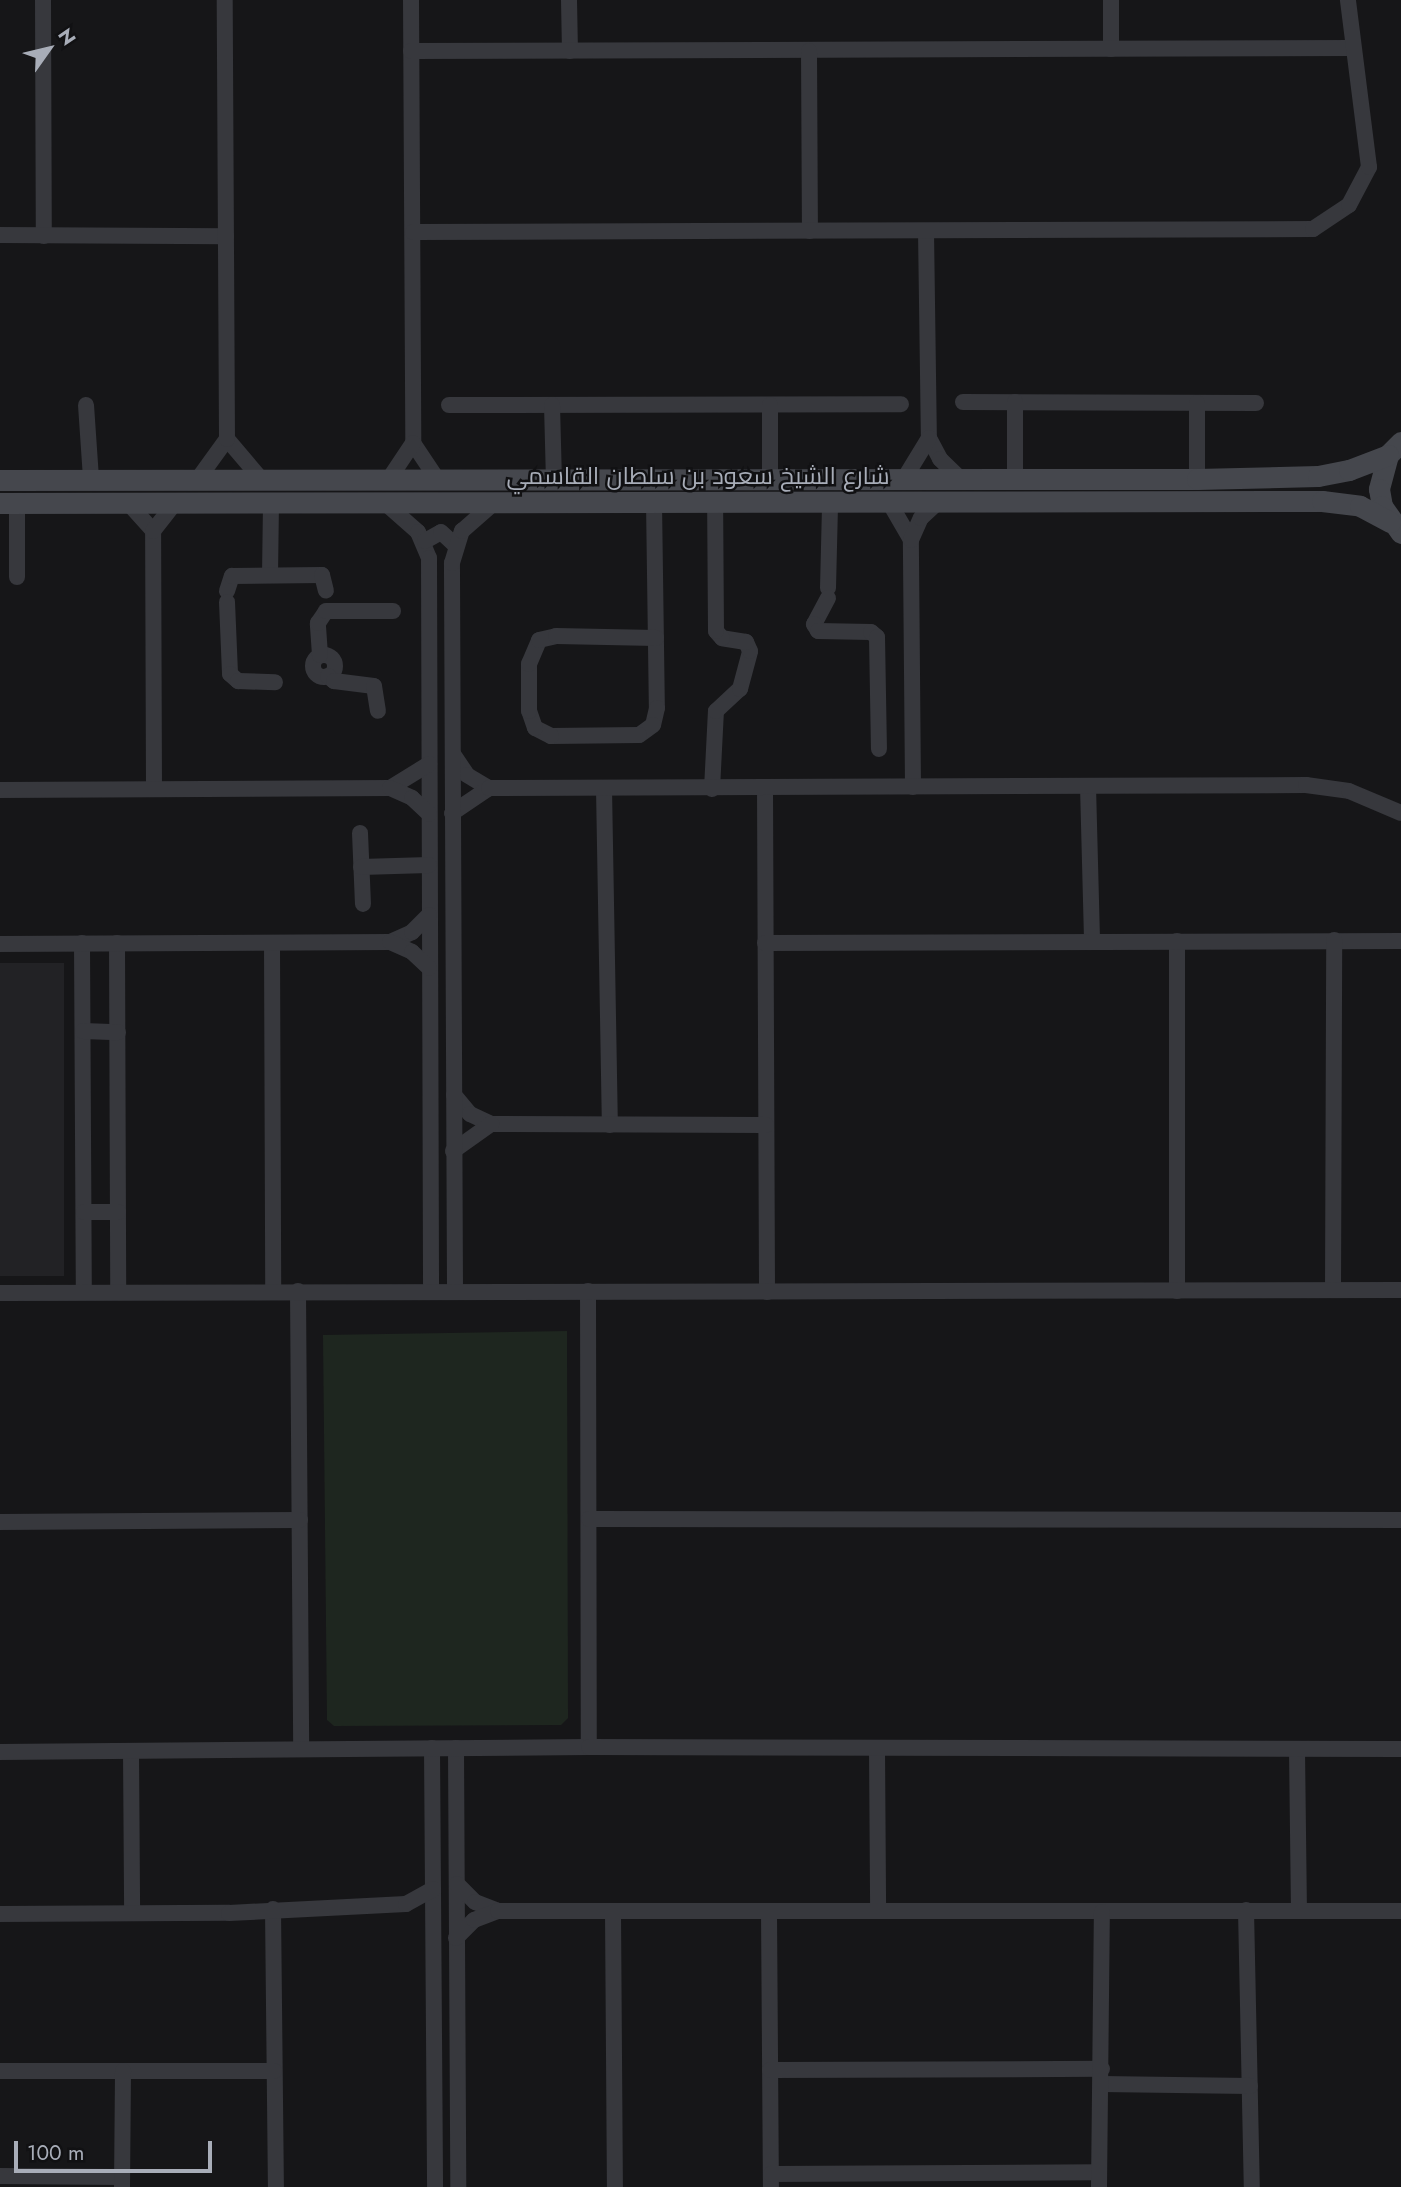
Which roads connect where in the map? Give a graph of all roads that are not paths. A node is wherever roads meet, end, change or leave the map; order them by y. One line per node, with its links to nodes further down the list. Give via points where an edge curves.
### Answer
1 (43, 0): 16 (street)
2 (225, 0): 17 (street)
3 (411, 0): 9 (street)
4 (569, 0): 10 (street)
5 (1111, 0): 8 (street)
6 (1348, 0): 7 (street)
7 (1353, 48): 8 (street); 13 (street, via 1369,167 1347,202 1313,229)
8 (1111, 49): 11 (street)
9 (411, 51): 10 (street); 14 (street)
10 (570, 51): 11 (street)
11 (809, 51): 12 (street)
12 (810, 231): 13 (street); 14 (street)
13 (926, 231): 27 (street)
14 (413, 232): 29 (street)
15 (0, 235): 16 (street)
16 (44, 236): 17 (street)
17 (226, 236): 28 (street)
18 (963, 402): 19 (street)
19 (1015, 402): 20 (street); 39 (street)
20 (1197, 403): 21 (street); 40 (street)
21 (1256, 403)
22 (901, 404): 26 (street)
23 (86, 405): 33 (street)
24 (449, 405): 25 (street)
25 (552, 405): 26 (street); 42 (street)
26 (770, 405): 31 (street)
27 (929, 438): 32 (street, via 940,459); 38 (street)
28 (227, 439): 34 (street); 35 (street)
29 (413, 443): 36 (street); 37 (street)
30 (1395, 448): 40 (main road, شارع الشيخ سعود بن سلطان القاسمي, via 1349,470 1318,476); 54 (main road, via 1379,489)
31 (770, 478): 38 (main road, شارع الشيخ سعود بن سلطان القاسمي); 42 (main road, شارع الشيخ سعود بن سلطان القاسمي)
32 (960, 478): 38 (main road, شارع الشيخ سعود بن سلطان القاسمي); 39 (main road, شارع الشيخ سعود بن سلطان القاسمي); 43 (main road, via 963,492)
33 (91, 479): 34 (main road, شارع الشيخ سعود بن سلطان القاسمي); 41 (main road, شارع الشيخ سعود بن سلطان القاسمي)
34 (198, 479): 35 (main road, شارع الشيخ سعود بن سلطان القاسمي)
35 (261, 479): 36 (main road, شارع الشيخ سعود بن سلطان القاسمي)
36 (389, 479): 37 (main road, شارع الشيخ سعود بن سلطان القاسمي)
37 (437, 479): 42 (main road, شارع الشيخ سعود بن سلطان القاسمي)
38 (904, 479)
39 (1015, 479): 40 (main road, شارع الشيخ سعود بن سلطان القاسمي)
40 (1197, 479)
41 (0, 480)
42 (554, 480)
43 (939, 501): 48 (main road, شارع الشيخ سعود بن سلطان القاسمي); 54 (main road, شارع الشيخ سعود بن سلطان القاسمي, via 1336,501 1373,510); 56 (street, via 921,518)
44 (384, 502): 45 (main road, شارع الشيخ سعود بن سلطان القاسمي); 50 (main road, شارع الشيخ سعود بن سلطان القاسمي); 57 (street)
45 (495, 502): 46 (main road, شارع الشيخ سعود بن سلطان القاسمي); 58 (street, via 467,525)
46 (654, 502): 47 (main road, شارع الشيخ سعود بن سلطان القاسمي); 63 (street)
47 (715, 502): 53 (main road, شارع الشيخ سعود بن سلطان القاسمي); 75 (street, via 716,631 722,638 746,642 750,651 740,689 716,711)
48 (889, 502): 53 (main road, شارع الشيخ سعود بن سلطان القاسمي); 56 (street)
49 (8, 503): 51 (main road, شارع الشيخ سعود بن سلطان القاسمي); 60 (street)
50 (271, 503): 52 (main road, شارع الشيخ سعود بن سلطان القاسمي); 59 (street)
51 (129, 504): 52 (main road, شارع الشيخ سعود بن سلطان القاسمي); 55 (street)
52 (174, 504): 55 (street)
53 (830, 504): 66 (street, via 828,593 814,624 818,631 871,632 877,637)
54 (1396, 527)
55 (152, 531): 74 (street)
56 (911, 540): 70 (street)
57 (425, 541): 58 (street, via 441,532); 68 (street, via 429,558)
58 (455, 545): 67 (street)
59 (270, 575): 61 (street, via 323,575); 64 (street, via 230,576 230,674 238,681)
60 (18, 576)
61 (326, 601): 62 (street); 65 (street, via 318,623 320,655 314,670 334,681 374,687)
62 (393, 611)
63 (656, 638): 63 (street, via 556,636 539,640 529,664 529,711 535,728 551,736 647,732 656,717)
64 (275, 682)
65 (379, 711)
66 (879, 749)
67 (453, 753): 72 (street, via 467,775); 78 (street)
68 (429, 764): 71 (street); 80 (street)
69 (1088, 786): 70 (street); 79 (street, via 1329,787 1371,798); 87 (street)
70 (913, 787): 76 (street)
71 (390, 788): 74 (street); 80 (street)
72 (489, 788): 73 (street); 78 (street)
73 (604, 788): 75 (street); 101 (street)
74 (154, 789): 77 (street)
75 (712, 789): 76 (street)
76 (765, 789): 94 (street)
77 (0, 790)
78 (452, 813): 99 (street)
79 (1401, 813)
80 (429, 814): 82 (street)
81 (360, 833): 83 (street)
82 (429, 865): 83 (street); 85 (street)
83 (361, 867): 84 (street)
84 (363, 904)
85 (429, 915): 90 (street, via 412,932); 96 (street)
86 (1334, 940): 88 (street); 89 (street); 108 (street)
87 (1091, 941): 88 (street); 94 (street)
88 (1177, 941): 112 (street)
89 (1401, 941)
90 (390, 942): 93 (street); 96 (street, via 412,952)
91 (82, 943): 92 (street); 95 (street); 97 (street)
92 (117, 943): 93 (street); 98 (street)
93 (272, 943): 115 (street)
94 (765, 943): 102 (street)
95 (0, 944)
96 (429, 968): 106 (street)
97 (83, 1031): 98 (street); 104 (street)
98 (118, 1032): 105 (street)
99 (454, 1096): 100 (street, via 470,1114); 103 (street)
100 (491, 1124): 101 (street); 103 (street)
101 (610, 1125): 102 (street)
102 (766, 1125): 116 (street)
103 (453, 1151): 107 (street)
104 (84, 1212): 105 (street); 113 (street)
105 (118, 1212): 114 (street)
106 (431, 1289): 107 (street); 110 (street)
107 (455, 1289): 111 (street)
108 (1333, 1290): 109 (street); 112 (street)
109 (1401, 1290)
110 (298, 1291): 115 (street); 119 (street)
111 (588, 1291): 116 (street); 118 (street)
112 (1177, 1291): 116 (street)
113 (84, 1292): 114 (street); 117 (street)
114 (118, 1292): 115 (street)
115 (273, 1292)
116 (767, 1292)
117 (0, 1293)
118 (589, 1519): 120 (street); 122 (street)
119 (300, 1520): 121 (street); 125 (street)
120 (1401, 1520)
121 (0, 1522)
122 (589, 1747): 124 (street); 126 (street)
123 (432, 1748): 124 (street); 125 (street); 132 (street)
124 (456, 1748): 131 (street)
125 (301, 1749): 129 (street)
126 (877, 1749): 128 (street); 138 (street)
127 (1401, 1749): 128 (street)
128 (1297, 1750): 136 (street)
129 (131, 1751): 130 (street); 143 (street)
130 (0, 1752)
131 (457, 1884): 137 (street, via 475,1902); 146 (street)
132 (433, 1889): 133 (street); 145 (street)
133 (406, 1904): 134 (street); 145 (street)
134 (273, 1909): 143 (street); 150 (street)
135 (1246, 1910): 136 (street); 142 (street); 152 (street)
136 (1299, 1910): 139 (street)
137 (498, 1911): 140 (street); 146 (street, via 474,1920)
138 (878, 1911): 141 (street); 142 (street)
139 (1401, 1911)
140 (612, 1912): 141 (street); 160 (street)
141 (769, 1912): 147 (street)
142 (1101, 1912): 151 (street)
143 (132, 1913): 144 (street)
144 (0, 1914)
145 (434, 1920): 158 (street)
146 (456, 1938): 159 (street)
147 (770, 2070): 151 (street); 155 (street)
148 (0, 2071): 149 (street)
149 (123, 2071): 150 (street); 156 (street)
150 (274, 2071): 157 (street)
151 (1102, 2077): 152 (street); 154 (street)
152 (1250, 2086): 161 (street)
153 (0, 2176): 156 (street)
154 (1099, 2179): 155 (street)
155 (771, 2180)
156 (122, 2182)
157 (275, 2187)
158 (435, 2187)
159 (458, 2187)
160 (615, 2187)
161 (1252, 2187)

